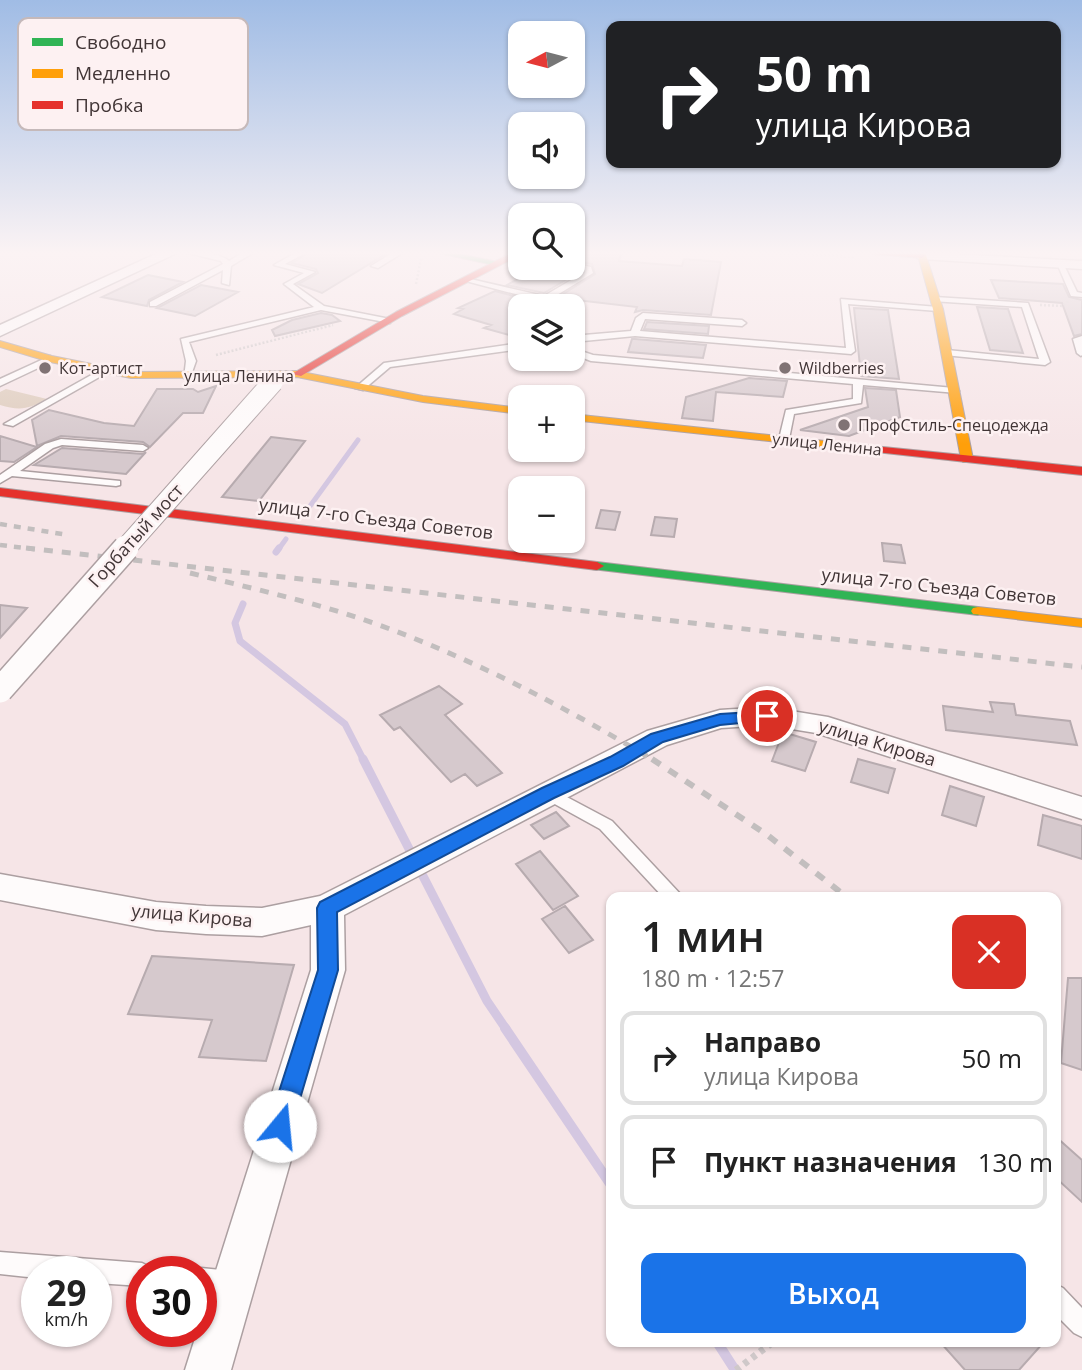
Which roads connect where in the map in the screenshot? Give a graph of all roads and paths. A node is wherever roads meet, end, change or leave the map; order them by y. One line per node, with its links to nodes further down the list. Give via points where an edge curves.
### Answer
1 (33, 316): 11 (street)
2 (288, 316): 24 (lane, via 184,341 191,361)
3 (361, 316): 8 (lane)
4 (397, 316): 8 (street)
5 (846, 316): 12 (lane, via 852,351)
6 (939, 316): 17 (street)
7 (1029, 316): 17 (lane, via 1045,362)
8 (387, 321): 23 (street)
9 (339, 323): 19 (path)
10 (742, 323): 12 (lane, via 643,316)
11 (0, 331)
12 (635, 332): 13 (lane)
13 (585, 338)
14 (1082, 339): 18 (lane, via 1077,339)
15 (0, 344): 21 (street, улица Ленина)
16 (508, 348): 28 (lane, via 387,365)
17 (947, 353): 29 (street)
18 (1081, 353)
19 (217, 355)
20 (585, 356): 26 (lane)
21 (50, 359): 22 (street, улица Ленина); 27 (lane)
22 (105, 371): 24 (street, улица Ленина); 32 (lane)
23 (298, 374): 24 (street, улица Ленина); 28 (street, улица Ленина)
24 (187, 376)
25 (272, 382): 41 (street, Горбатый мост, bridge)
26 (858, 382): 29 (lane); 33 (lane, via 858,401 789,412)
27 (0, 383)
28 (360, 388): 30 (street, улица Ленина)
29 (954, 391): 35 (street)
30 (508, 410)
31 (585, 418): 33 (street, улица Ленина)
32 (9, 424)
33 (784, 439): 35 (street, улица Ленина)
34 (143, 448): 37 (lane, via 61,442)
35 (967, 459): 36 (street, улица Ленина)
36 (1082, 471)
37 (5, 476): 38 (lane)
38 (116, 482)
39 (0, 492): 40 (street, улица 7-го Съезда Советов)
40 (1082, 623)
41 (0, 690)
42 (548, 793): 43 (street, улица Кирова, via 677,730 720,719 767,716 818,724); 45 (lane, via 606,825); 46 (street, улица Кирова)
43 (1082, 808)
44 (0, 887): 46 (street, улица Кирова, via 156,916 206,920 262,922)
45 (669, 892)
46 (327, 908): 49 (street, via 328,970)
47 (0, 1263): 48 (lane)
48 (126, 1274)
49 (217, 1281)
50 (1061, 1302): 51 (lane)
51 (1082, 1325)
52 (210, 1347): 54 (street)
53 (766, 1347): 55 (path)
54 (208, 1370)
55 (736, 1370)

